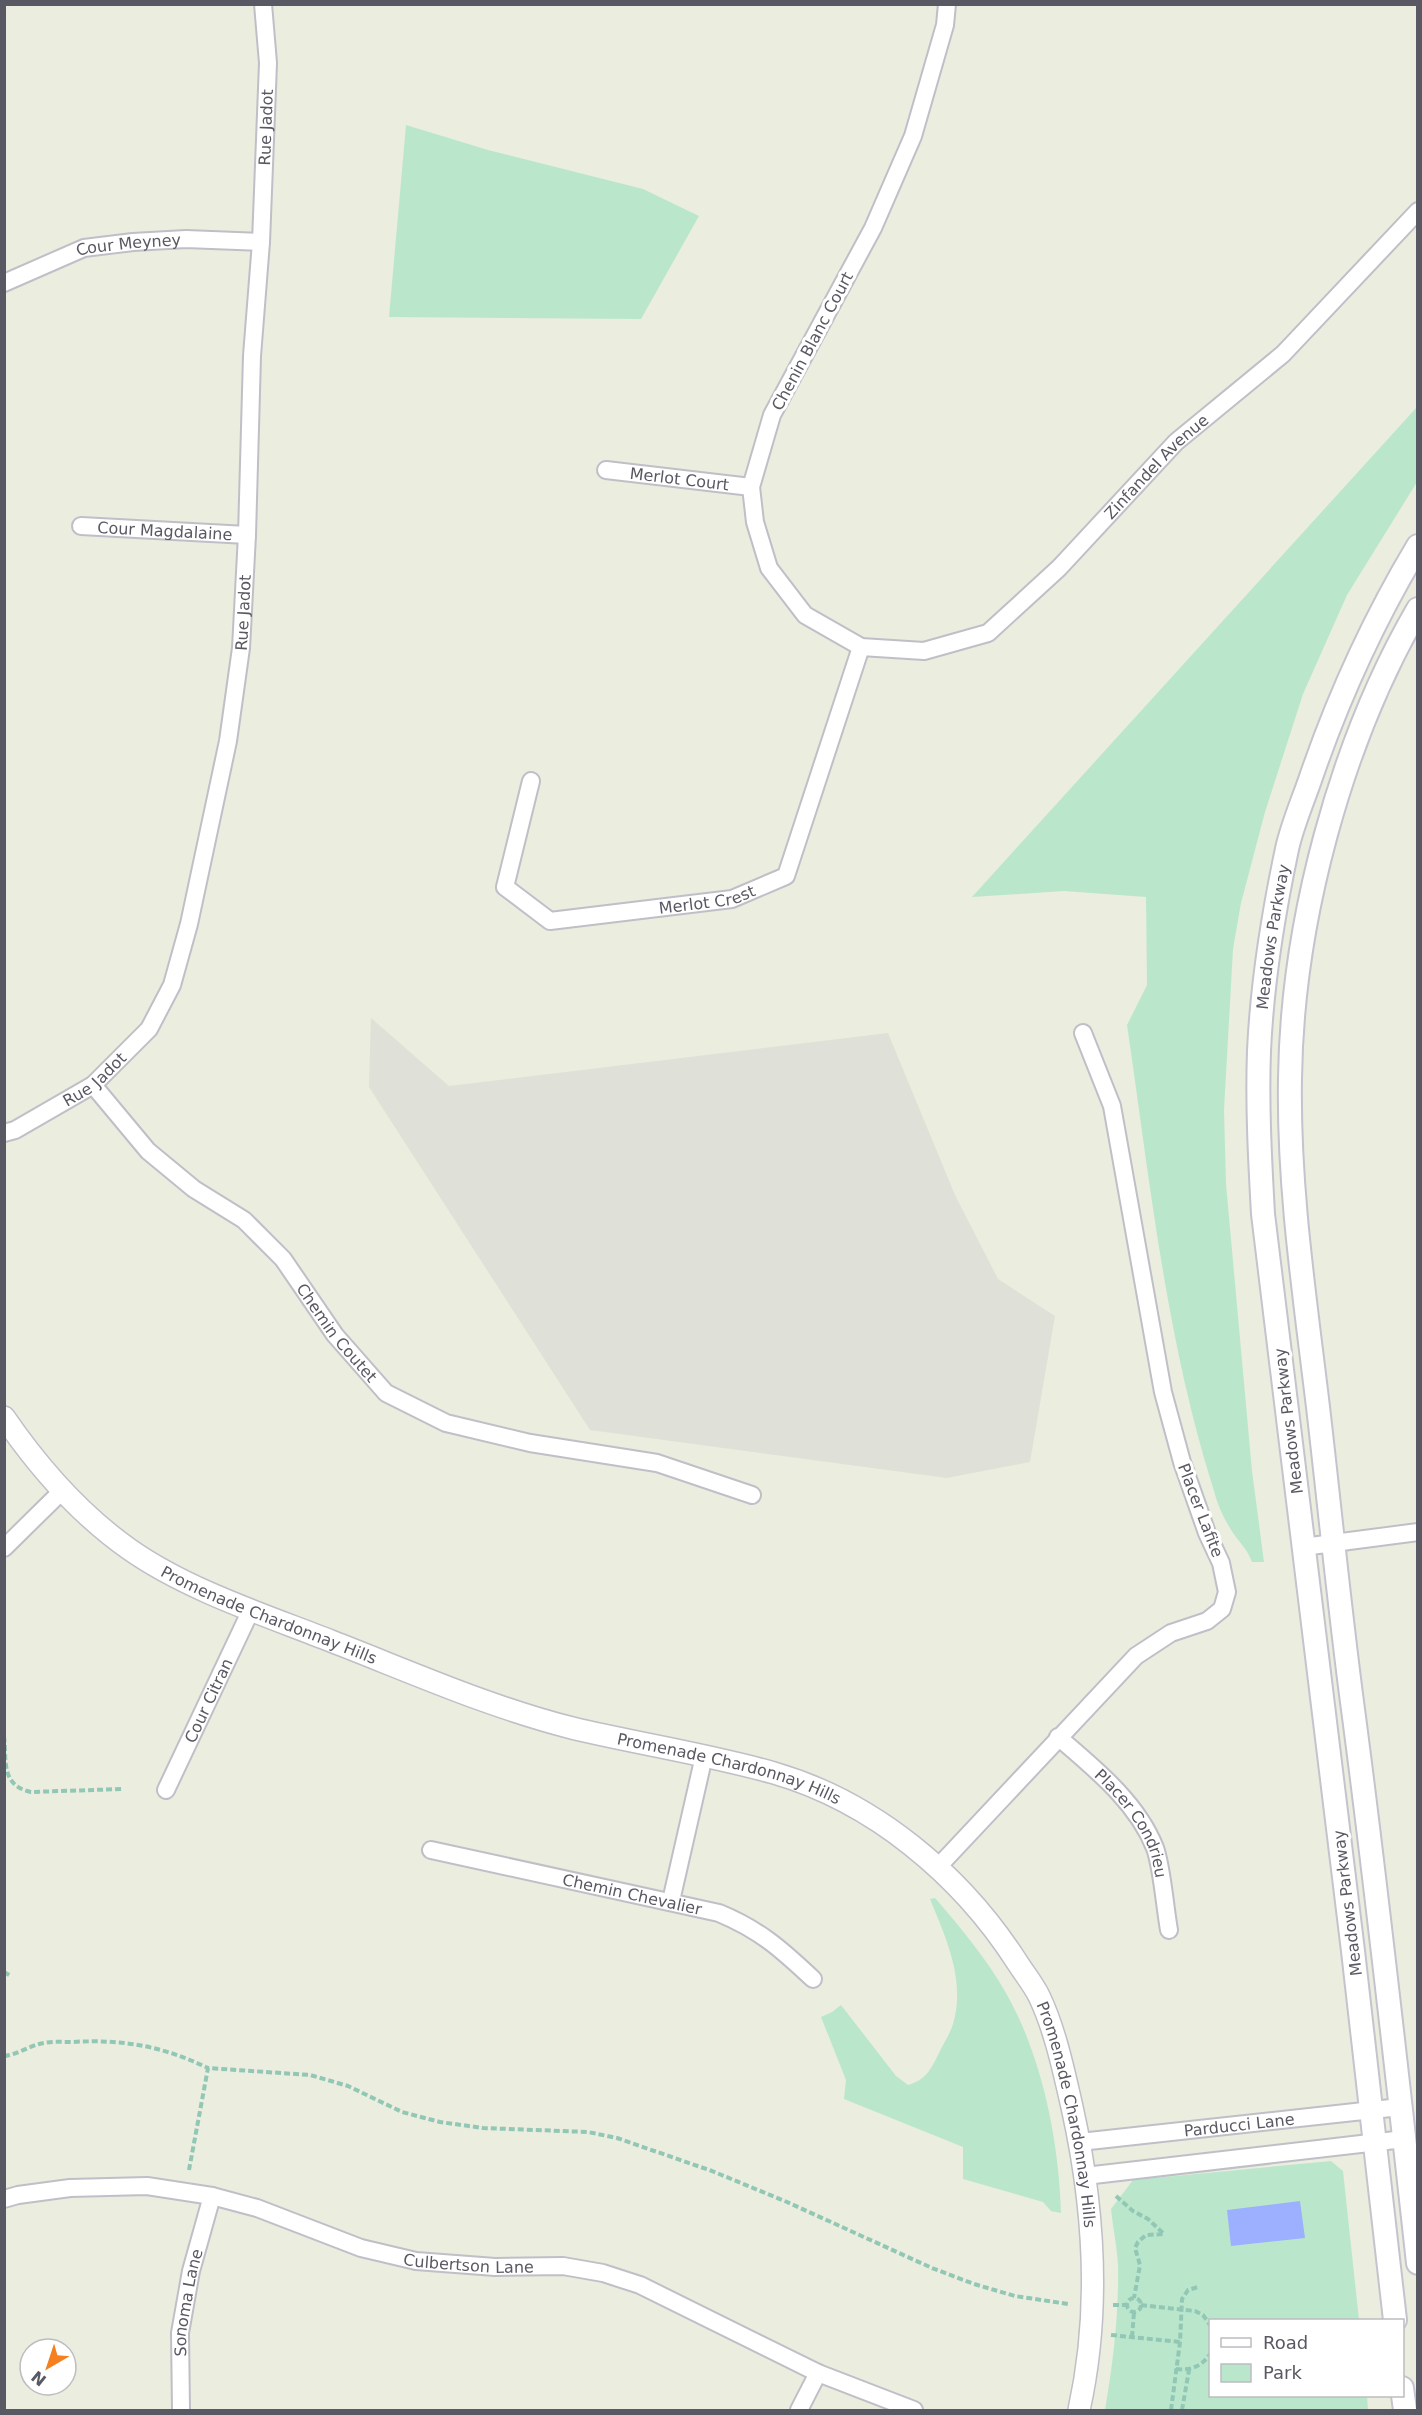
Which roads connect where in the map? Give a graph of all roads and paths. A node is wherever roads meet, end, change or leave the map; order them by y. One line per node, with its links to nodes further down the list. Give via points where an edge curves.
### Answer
1 (263, 4): 4 (street, Rue Jadot, via 268,63)
2 (947, 4): 7 (street, Chenin Blanc Court, via 945,25 913,136 873,228 772,415)
3 (1418, 211): 12 (street, Zinfandel Avenue, via 1284,354 1176,442 1059,568 988,633 924,651)
4 (261, 242): 5 (street, Cour Meyney, via 186,239 84,248); 9 (street, Rue Jadot, via 252,356)
5 (4, 283)
6 (606, 470): 7 (street, Merlot Court)
7 (751, 487): 12 (street, Chenin Blanc Court, via 755,522 770,568 805,615)
8 (81, 525): 9 (street, Cour Magdalaine)
9 (248, 535): 15 (street, Rue Jadot, via 241,648 228,741 175,975 149,1029)
10 (1418, 546): 22 (main road, Meadows Parkway, via 1348,679 1302,804 1288,847 1262,1012 1258,1136 1263,1214)
11 (1418, 609): 21 (main road, Meadows Parkway, via 1394,655 1341,782 1310,899 1293,1032 1290,1076 1294,1202)
12 (861, 647): 13 (street, Merlot Crest, via 786,876 732,899 550,921 506,887)
13 (531, 781)
14 (1083, 1033): 26 (street, Placer Lafite, via 1112,1106 1163,1392 1182,1462 1221,1563 1227,1592 1222,1609 1207,1621 1172,1633 1136,1656)
15 (93, 1084): 16 (street, Rue Jadot); 19 (street, Chemin Coutet, via 148,1151 194,1189 244,1220 284,1259 335,1335 386,1393 446,1423 530,1443 657,1463)
16 (4, 1133)
17 (4, 1417): 18 (street, Promenade Chardonnay Hills)
18 (62, 1491): 23 (street); 24 (street, Promenade Chardonnay Hills, via 131,1551 183,1580)
19 (752, 1496)
20 (1418, 1532): 21 (street)
21 (1332, 1543): 22 (street); 39 (main road, Meadows Parkway)
22 (1303, 1546): 40 (main road, Meadows Parkway)
23 (4, 1548)
24 (251, 1610): 27 (street, Promenade Chardonnay Hills, via 502,1707 572,1728); 29 (street, Cour Citran)
25 (4, 1736): 28 (path, via 6,1772 23,1791)
26 (1058, 1737): 31 (street, Placer Lafite); 33 (street, Placer Condrieu, via 1138,1815 1155,1849)
27 (704, 1756): 31 (street, Promenade Chardonnay Hills, via 776,1774 827,1793 875,1819); 32 (street)
28 (123, 1789)
29 (166, 1790)
30 (431, 1850): 32 (street, Chemin Chevalier)
31 (937, 1868): 42 (street, Promenade Chardonnay Hills, via 998,1932 1039,1996 1063,2065)
32 (670, 1901): 36 (street, Chemin Chevalier, via 719,1913 747,1925 774,1943)
33 (1169, 1930)
34 (4, 1972): 35 (path)
35 (11, 1976)
36 (813, 1979)
37 (4, 2056): 38 (path, via 39,2044 117,2041 179,2054)
38 (208, 2068): 44 (path); 52 (path, via 310,2075 348,2086 402,2112 440,2122 483,2128 588,2132 617,2138 712,2171 974,2284 1015,2296)
39 (1400, 2107): 40 (street, Parducci Lane); 41 (main road, Meadows Parkway)
40 (1370, 2110): 42 (street, Parducci Lane); 43 (main road, Meadows Parkway)
41 (1404, 2139): 43 (street, Parducci Lane); 49 (main road, Meadows Parkway)
42 (1080, 2142): 45 (street, Promenade Chardonnay Hills)
43 (1374, 2143): 45 (street, Parducci Lane); 58 (main road, Meadows Parkway)
44 (189, 2170)
45 (1085, 2176): 70 (street, Promenade Chardonnay Hills, via 1092,2305)
46 (212, 2196): 48 (street, Culbertson Lane, via 147,2186 70,2188); 66 (street, Culbertson Lane, via 257,2208 361,2248 416,2261 495,2267 562,2266 603,2272 640,2285); 67 (street, Sonoma Lane, via 191,2271 180,2333)
47 (1116, 2196): 51 (path, via 1164,2234 1146,2235 1135,2248 1139,2271)
48 (4, 2199)
49 (1418, 2263)
50 (1198, 2287): 56 (path, via 1188,2290)
51 (1134, 2298): 53 (path); 54 (path)
52 (1068, 2304)
53 (1127, 2305): 55 (path); 57 (path)
54 (1141, 2305): 56 (path); 57 (path)
55 (1113, 2306)
56 (1182, 2308): 59 (path, via 1203,2315); 62 (path)
57 (1134, 2312): 61 (path)
58 (1395, 2319)
59 (1209, 2324)
60 (1111, 2335): 61 (path)
61 (1132, 2337): 62 (path)
62 (1180, 2342): 64 (path)
63 (1209, 2355): 65 (path)
64 (1176, 2369): 65 (path); 71 (path)
65 (1189, 2370): 72 (path)
66 (818, 2373): 68 (street); 69 (street, Culbertson Lane)
67 (181, 2410)
68 (799, 2410)
69 (914, 2410)
70 (1079, 2410)
71 (1171, 2410)
72 (1182, 2410)

